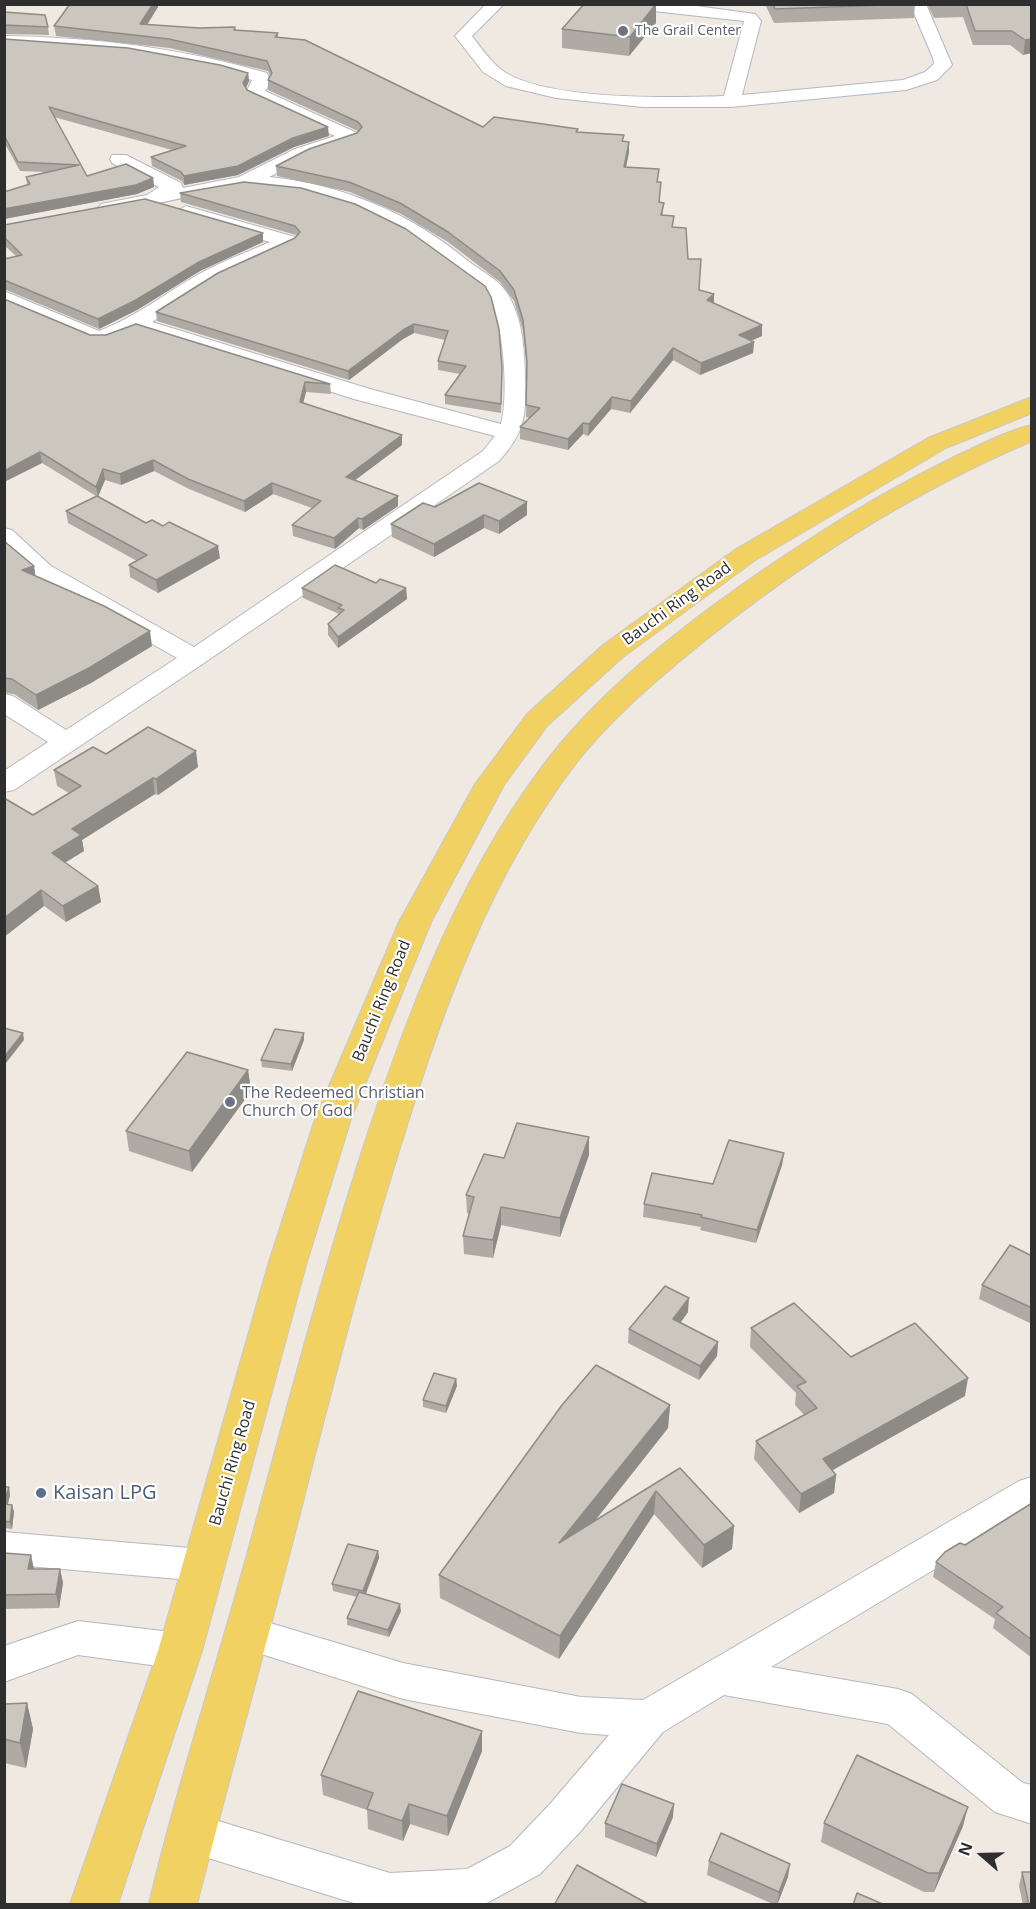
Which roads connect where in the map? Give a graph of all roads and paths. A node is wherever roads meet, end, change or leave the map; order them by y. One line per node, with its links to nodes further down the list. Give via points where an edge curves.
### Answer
1 (496, 4): 6 (street, via 463,36 499,76 532,88 590,99)
2 (635, 4): 4 (street)
3 (918, 4): 6 (street, via 942,58 943,65 931,76 906,85)
4 (683, 7): 6 (street, via 749,16 753,21)
5 (4, 40): 8 (street, via 60,40 237,69 261,77 255,93 351,137 302,153)
6 (731, 102)
7 (119, 159): 9 (street, via 174,187)
8 (245, 182): 9 (street); 15 (street, via 287,184 347,199 447,250 496,292 513,334 515,421)
9 (145, 200): 10 (street); 12 (street, via 288,241 211,276)
10 (90, 212)
11 (4, 297): 12 (street, via 99,339)
12 (136, 324): 15 (street, via 362,394)
13 (1032, 404): 23 (main road, Bauchi Ring Road, via 937,442 745,555 613,651 537,720 490,784 415,922 333,1119)
14 (1032, 432): 24 (main road, Bauchi Ring Road, via 927,481 807,553 716,617 627,691 560,764 499,854 437,984 393,1112 332,1310)
15 (509, 433): 17 (street, via 491,456)
16 (4, 535): 17 (street, via 42,571)
17 (195, 658): 19 (street)
18 (4, 702): 19 (street)
19 (67, 742): 20 (street)
20 (4, 784)
21 (1032, 1492): 27 (street)
22 (4, 1548): 23 (street)
23 (202, 1565): 25 (main road, Bauchi Ring Road)
24 (247, 1633): 28 (street, via 403,1682 581,1715); 30 (main road, Bauchi Ring Road)
25 (180, 1651): 26 (street, via 78,1638); 31 (main road, Bauchi Ring Road)
26 (4, 1664)
27 (721, 1677): 28 (street); 29 (street, via 898,1707 1010,1798)
28 (648, 1719): 30 (street, via 525,1860 472,1889 390,1894)
29 (1032, 1805)
30 (192, 1833): 32 (main road, Bauchi Ring Road)
31 (94, 1905)
32 (173, 1905)

